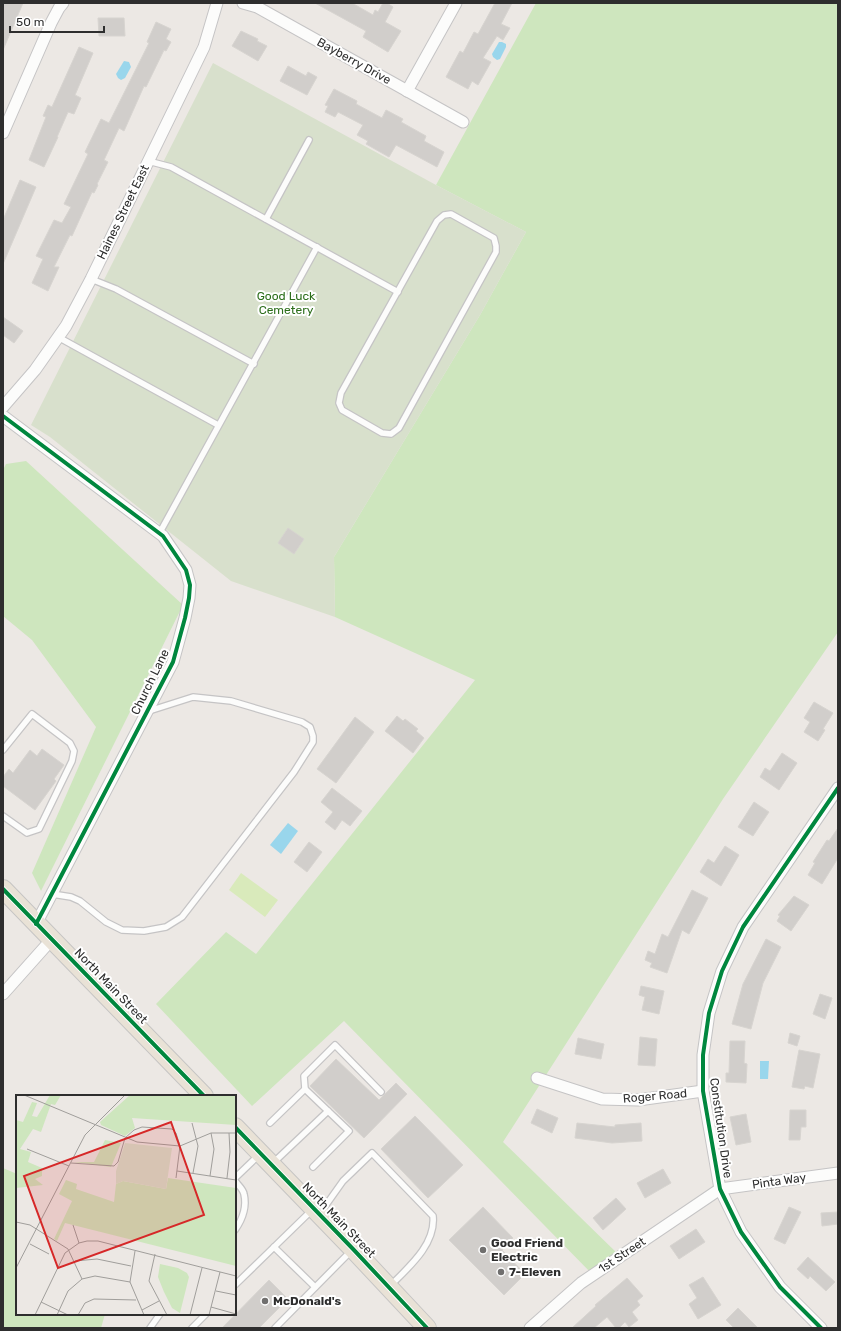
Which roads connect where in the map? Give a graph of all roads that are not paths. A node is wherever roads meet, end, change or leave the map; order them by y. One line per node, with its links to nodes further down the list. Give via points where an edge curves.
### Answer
1 (63, 3): 7 (street, via 51,22)
2 (217, 3): 9 (street, Haines Street East, via 204,47)
3 (243, 3): 5 (street, Bayberry Drive, via 257,7)
4 (456, 3): 5 (street)
5 (407, 91): 6 (street, Bayberry Drive)
6 (463, 122)
7 (3, 132)
8 (309, 140): 10 (lane)
9 (148, 161): 10 (lane, via 171,167); 12 (street, Haines Street East)
10 (266, 219): 11 (lane)
11 (317, 247): 13 (lane); 15 (lane)
12 (91, 279): 14 (street, Haines Street East); 15 (lane, via 116,289)
13 (398, 292): 13 (lane, via 437,221 444,215 451,214 494,238 496,252 399,428 391,434 382,433 342,410 339,403 341,393)
14 (58, 338): 16 (street, Haines Street East); 18 (lane)
15 (254, 364): 18 (lane)
16 (3, 407)
17 (3, 416): 19 (street, Church Lane)
18 (218, 425): 19 (lane)
19 (159, 534): 20 (street, Church Lane, via 186,570 190,585 173,662)
20 (147, 711): 25 (street, Church Lane); 25 (lane, via 193,697 231,701 302,722 310,727 313,742 294,772 182,917 166,927 144,931 122,930 106,922 80,901)
21 (3, 750): 23 (lane, via 32,714 70,743 74,751 72,761 39,829 27,833)
22 (838, 788): 31 (street, Constitution Drive, via 743,927 722,971 709,1013 703,1055)
23 (3, 816)
24 (3, 889): 26 (highway, North Main Street)
25 (52, 894): 26 (street, Church Lane)
26 (36, 924): 27 (highway, North Main Street)
27 (52, 940): 28 (street); 33 (highway, North Main Street)
28 (3, 994)
29 (537, 1078): 31 (street, Roger Road, via 602,1099 638,1100)
30 (305, 1089): 32 (lane, via 304,1076 335,1045); 34 (lane); 35 (lane)
31 (703, 1091): 42 (street, Constitution Drive)
32 (381, 1092)
33 (203, 1095)
34 (328, 1112): 37 (lane); 38 (lane, via 348,1131)
35 (270, 1123)
36 (236, 1128): 37 (highway, North Main Street)
37 (266, 1159): 40 (lane); 43 (highway, North Main Street)
38 (313, 1167)
39 (838, 1172): 42 (street, Pinta Way)
40 (236, 1178)
41 (236, 1181): 44 (lane, via 244,1193 244,1211)
42 (720, 1189): 56 (street, 1st Street, via 581,1283); 57 (street, Constitution Drive, via 741,1232 780,1287)
43 (316, 1211): 45 (lane); 46 (highway, North Main Street); 49 (lane, via 372,1153 434,1216 430,1237 410,1266)
44 (236, 1228)
45 (274, 1247): 47 (lane); 48 (lane)
46 (353, 1249): 48 (lane); 49 (highway, North Main Street)
47 (236, 1285)
48 (315, 1287): 54 (lane)
49 (389, 1287): 55 (highway, North Main Street)
50 (159, 1315): 52 (lane)
51 (205, 1315): 53 (lane)
52 (150, 1328)
53 (192, 1328)
54 (275, 1328)
55 (427, 1328)
56 (530, 1328)
57 (821, 1328)

